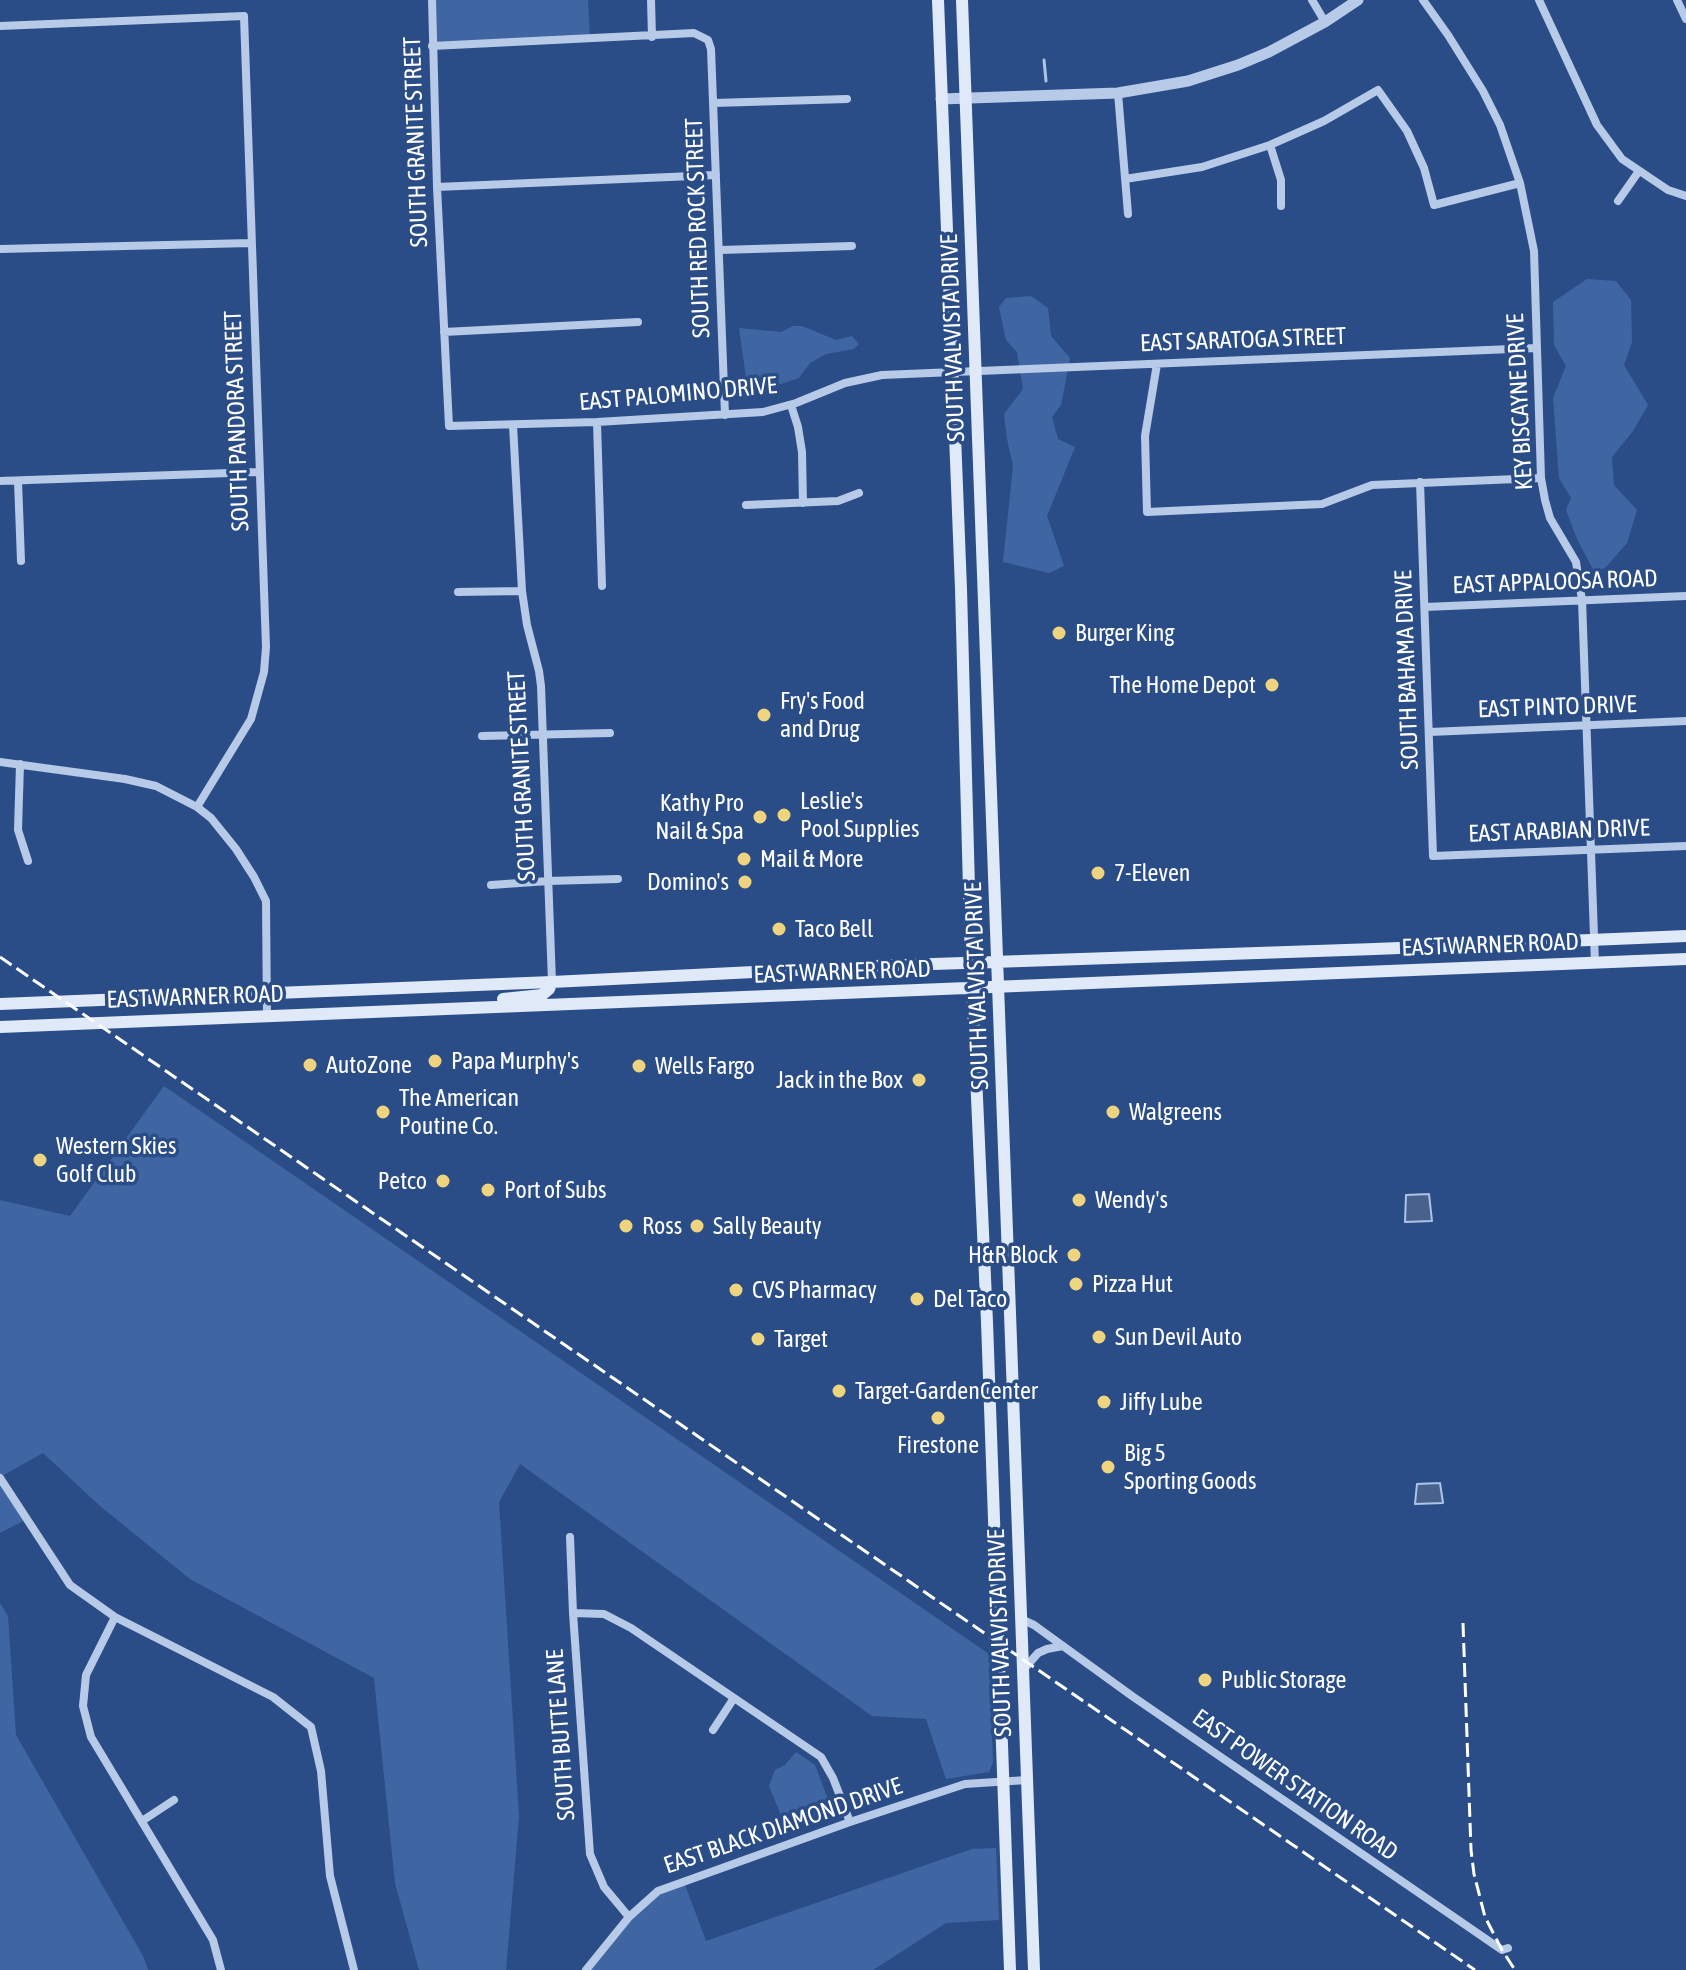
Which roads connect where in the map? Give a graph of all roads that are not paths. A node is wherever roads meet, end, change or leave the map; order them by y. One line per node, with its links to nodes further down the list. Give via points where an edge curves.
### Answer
1 (432, 0): 14 (street, SOUTH GRANITE STREET)
2 (651, 0): 13 (street)
3 (938, 0): 18 (main road, SOUTH VAL VISTA DRIVE)
4 (962, 0): 16 (main road, SOUTH VAL VISTA DRIVE)
5 (1312, 0): 11 (street)
6 (1358, 0): 11 (street)
7 (1423, 0): 24 (street, KEY BISCAYNE DRIVE, via 1483,91)
8 (1539, 0): 21 (street, via 1597,125 1622,159)
9 (1677, 0): 10 (street)
10 (1686, 19)
11 (1325, 22): 15 (street, via 1238,65 1188,81)
12 (0, 26): 30 (street, SOUTH PANDORA STREET, via 244,16)
13 (652, 37): 14 (street); 19 (street, SOUTH RED ROCK STREET, via 694,33 708,40)
14 (432, 46): 25 (street, SOUTH GRANITE STREET)
15 (1118, 93): 16 (street); 23 (street)
16 (965, 98): 18 (street); 38 (main road, SOUTH VAL VISTA DRIVE)
17 (847, 99): 19 (street)
18 (941, 99): 39 (main road, SOUTH VAL VISTA DRIVE)
19 (714, 103): 22 (street, SOUTH RED ROCK STREET)
20 (1270, 145): 23 (street, via 1202,167); 24 (street, via 1378,90 1407,131 1434,205); 28 (street, via 1281,180)
21 (1639, 171): 26 (street); 27 (street)
22 (716, 175): 25 (street); 33 (street, SOUTH RED ROCK STREET)
23 (1125, 179): 29 (street)
24 (1520, 183): 36 (street, KEY BISCAYNE DRIVE, via 1534,251)
25 (437, 187): 35 (street, SOUTH GRANITE STREET)
26 (1686, 196)
27 (1618, 201)
28 (1281, 206)
29 (1128, 214)
30 (251, 243): 32 (street); 45 (street, SOUTH PANDORA STREET)
31 (852, 246): 33 (street)
32 (0, 249)
33 (720, 250): 41 (street, SOUTH RED ROCK STREET)
34 (638, 322): 35 (street)
35 (444, 332): 44 (street, SOUTH GRANITE STREET)
36 (1536, 348): 37 (street, EAST SARATOGA STREET); 46 (street, KEY BISCAYNE DRIVE)
37 (1157, 364): 38 (street, EAST SARATOGA STREET); 49 (street, via 1145,436 1147,512 1322,504 1372,485)
38 (976, 371): 39 (street, EAST SARATOGA STREET); 61 (main road, SOUTH VAL VISTA DRIVE)
39 (952, 372): 40 (street, EAST PALOMINO DRIVE, via 857,380); 60 (main road, SOUTH VAL VISTA DRIVE)
40 (791, 405): 41 (street, EAST PALOMINO DRIVE); 51 (street, via 802,452)
41 (725, 415): 42 (street, EAST PALOMINO DRIVE)
42 (597, 422): 43 (street, EAST PALOMINO DRIVE); 54 (street)
43 (513, 425): 44 (street, EAST PALOMINO DRIVE); 55 (street, SOUTH GRANITE STREET)
44 (449, 426)
45 (259, 472): 48 (street); 70 (street, SOUTH PANDORA STREET, via 264,672 251,719)
46 (1541, 478): 49 (street); 58 (street, KEY BISCAYNE DRIVE, via 1550,518 1576,562)
47 (0, 481): 48 (street)
48 (18, 481): 53 (street)
49 (1420, 482): 59 (street, SOUTH BAHAMA DRIVE)
50 (859, 493): 51 (street, via 838,501)
51 (803, 503): 52 (street)
52 (746, 505)
53 (21, 561)
54 (602, 586)
55 (522, 591): 56 (street); 66 (street, SOUTH GRANITE STREET, via 539,671)
56 (458, 592)
57 (1686, 596): 58 (street, EAST APPALOOSA ROAD)
58 (1582, 600): 59 (street, EAST APPALOOSA ROAD); 63 (street, KEY BISCAYNE DRIVE)
59 (1425, 607): 64 (street, SOUTH BAHAMA DRIVE)
60 (964, 698): 61 (main road); 84 (main road, SOUTH VAL VISTA DRIVE)
61 (988, 698): 83 (main road, SOUTH VAL VISTA DRIVE)
62 (1686, 721): 63 (street, EAST PINTO DRIVE)
63 (1586, 725): 64 (street, EAST PINTO DRIVE); 72 (street, KEY BISCAYNE DRIVE)
64 (1430, 732): 73 (street, SOUTH BAHAMA DRIVE)
65 (610, 733): 66 (street)
66 (543, 735): 67 (street); 76 (street, SOUTH GRANITE STREET)
67 (482, 736)
68 (0, 762): 69 (street)
69 (20, 764): 70 (street, via 156,786); 74 (street, via 18,830)
70 (197, 807): 93 (street, via 236,849 266,901)
71 (1686, 846): 72 (street, EAST ARABIAN DRIVE)
72 (1591, 851): 73 (street, EAST ARABIAN DRIVE); 79 (street, KEY BISCAYNE DRIVE)
73 (1433, 856)
74 (28, 861)
75 (618, 879): 76 (street)
76 (548, 881): 77 (street); 89 (street, SOUTH GRANITE STREET)
77 (491, 885)
78 (1686, 936): 79 (main road, EAST WARNER ROAD)
79 (1594, 940): 80 (main road, EAST WARNER ROAD); 85 (street, KEY BISCAYNE DRIVE)
80 (1351, 950): 81 (main road, EAST WARNER ROAD); 86 (main road)
81 (1212, 955): 83 (main road, EAST WARNER ROAD); 88 (main road)
82 (1686, 959): 85 (main road, EAST WARNER ROAD)
83 (997, 962): 84 (main road, EAST WARNER ROAD); 90 (main road, SOUTH VAL VISTA DRIVE)
84 (971, 963): 87 (main road, EAST WARNER ROAD); 92 (main road, SOUTH VAL VISTA DRIVE)
85 (1595, 964): 86 (main road, EAST WARNER ROAD)
86 (1351, 972): 88 (main road, EAST WARNER ROAD)
87 (701, 974): 89 (main road, EAST WARNER ROAD); 94 (main road)
88 (1212, 978): 90 (main road, EAST WARNER ROAD)
89 (552, 982): 91 (main road, EAST WARNER ROAD); 96 (main road, via 542,995)
90 (999, 988): 92 (main road, EAST WARNER ROAD); 100 (main road, SOUTH VAL VISTA DRIVE)
91 (371, 989): 93 (main road, EAST WARNER ROAD); 97 (main road)
92 (972, 989): 94 (main road, EAST WARNER ROAD); 101 (main road, SOUTH VAL VISTA DRIVE)
93 (266, 993): 95 (main road, EAST WARNER ROAD); 98 (street)
94 (703, 999): 96 (main road, EAST WARNER ROAD)
95 (0, 1004)
96 (465, 1008): 97 (main road, EAST WARNER ROAD)
97 (372, 1012): 98 (main road, EAST WARNER ROAD)
98 (267, 1017): 99 (main road, EAST WARNER ROAD)
99 (0, 1027)
100 (1010, 1321): 101 (main road); 105 (main road, SOUTH VAL VISTA DRIVE)
101 (987, 1322): 104 (main road, SOUTH VAL VISTA DRIVE)
102 (0, 1478): 107 (street, via 70,1585)
103 (570, 1537): 106 (street, SOUTH BUTTE LANE)
104 (996, 1574): 105 (main road); 114 (main road, SOUTH VAL VISTA DRIVE)
105 (1020, 1574): 108 (main road, SOUTH VAL VISTA DRIVE)
106 (573, 1613): 111 (street, via 604,1614 631,1628); 118 (street, SOUTH BUTTE LANE, via 590,1854 604,1887)
107 (115, 1617): 116 (street, via 86,1675 83,1706 91,1737); 121 (street, via 273,1697 311,1727 321,1771 330,1876)
108 (1021, 1619): 109 (street, EAST POWER STATION ROAD); 110 (main road, SOUTH VAL VISTA DRIVE)
109 (1063, 1646): 110 (street, via 1038,1653); 119 (street, EAST POWER STATION ROAD, via 1419,1894 1502,1950)
110 (1023, 1670): 113 (main road, SOUTH VAL VISTA DRIVE)
111 (734, 1698): 112 (street); 117 (street, via 821,1757)
112 (713, 1730)
113 (1027, 1780): 114 (street, EAST BLACK DIAMOND DRIVE); 124 (main road, SOUTH VAL VISTA DRIVE)
114 (1004, 1782): 117 (street, EAST BLACK DIAMOND DRIVE, via 965,1784); 123 (main road, SOUTH VAL VISTA DRIVE)
115 (174, 1800): 116 (street)
116 (142, 1821): 120 (street, via 213,1940)
117 (850, 1822): 118 (street, EAST BLACK DIAMOND DRIVE, via 658,1891)
118 (629, 1917): 122 (street, EAST BLACK DIAMOND DRIVE)
119 (1508, 1948)
120 (221, 1970)
121 (354, 1970)
122 (586, 1970)
123 (1010, 1970)
124 (1034, 1970)

